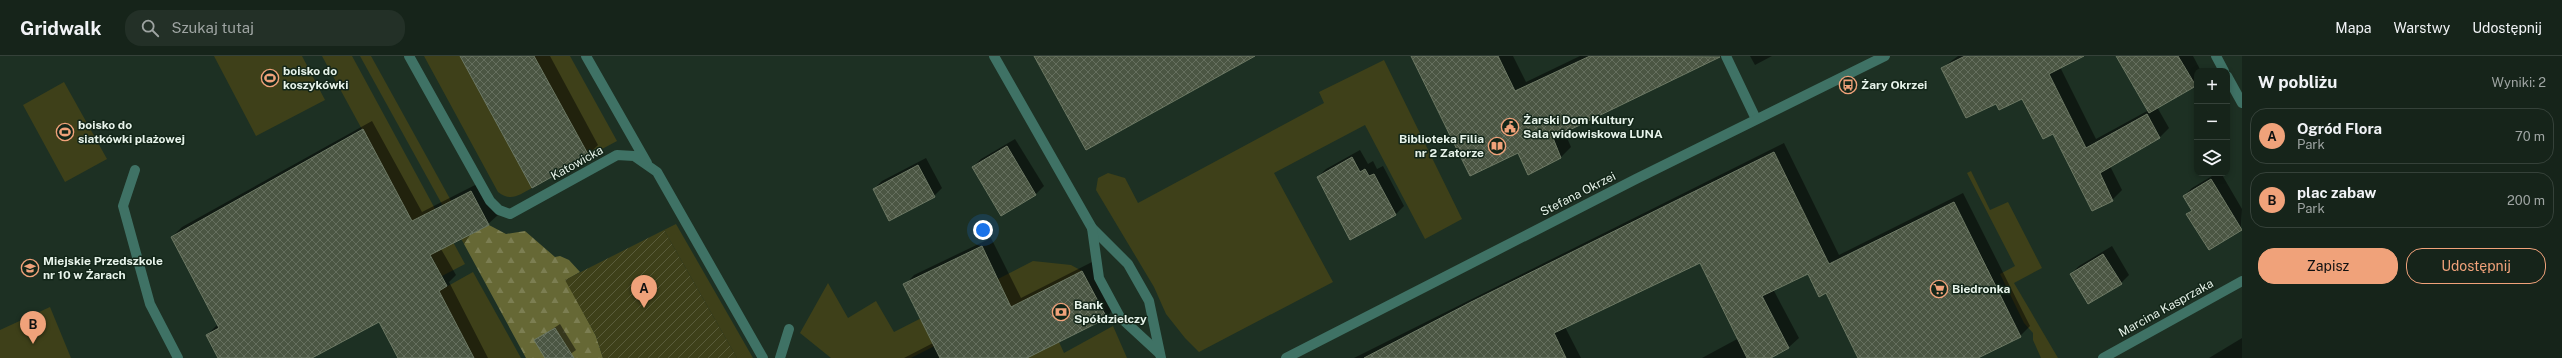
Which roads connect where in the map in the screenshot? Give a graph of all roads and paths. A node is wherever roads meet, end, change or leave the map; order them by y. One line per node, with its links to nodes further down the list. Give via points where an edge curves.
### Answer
1 (409, 56): 11 (street, Katowicka, via 490,201 499,210 510,214 617,156 634,156)
2 (586, 56): 11 (street)
3 (994, 56): 13 (street)
4 (1726, 56): 10 (street)
5 (1885, 56): 10 (street, Stefana Okrzei)
6 (2216, 56): 7 (street)
7 (2222, 68)
8 (2230, 81): 9 (street)
9 (2242, 103)
10 (1756, 119): 20 (street, Stefana Okrzei)
11 (648, 165): 18 (street, Katowicka, via 664,181)
12 (135, 170): 17 (street, via 122,206 150,304)
13 (1092, 228): 16 (street, via 1128,264 1149,301); 16 (street, via 1099,278 1120,318)
14 (2242, 281): 21 (street, Marcina Kasprzaka)
15 (789, 329): 19 (street)
16 (1160, 355)
17 (178, 358)
18 (763, 358)
19 (780, 358)
20 (1286, 358)
21 (2103, 358)

